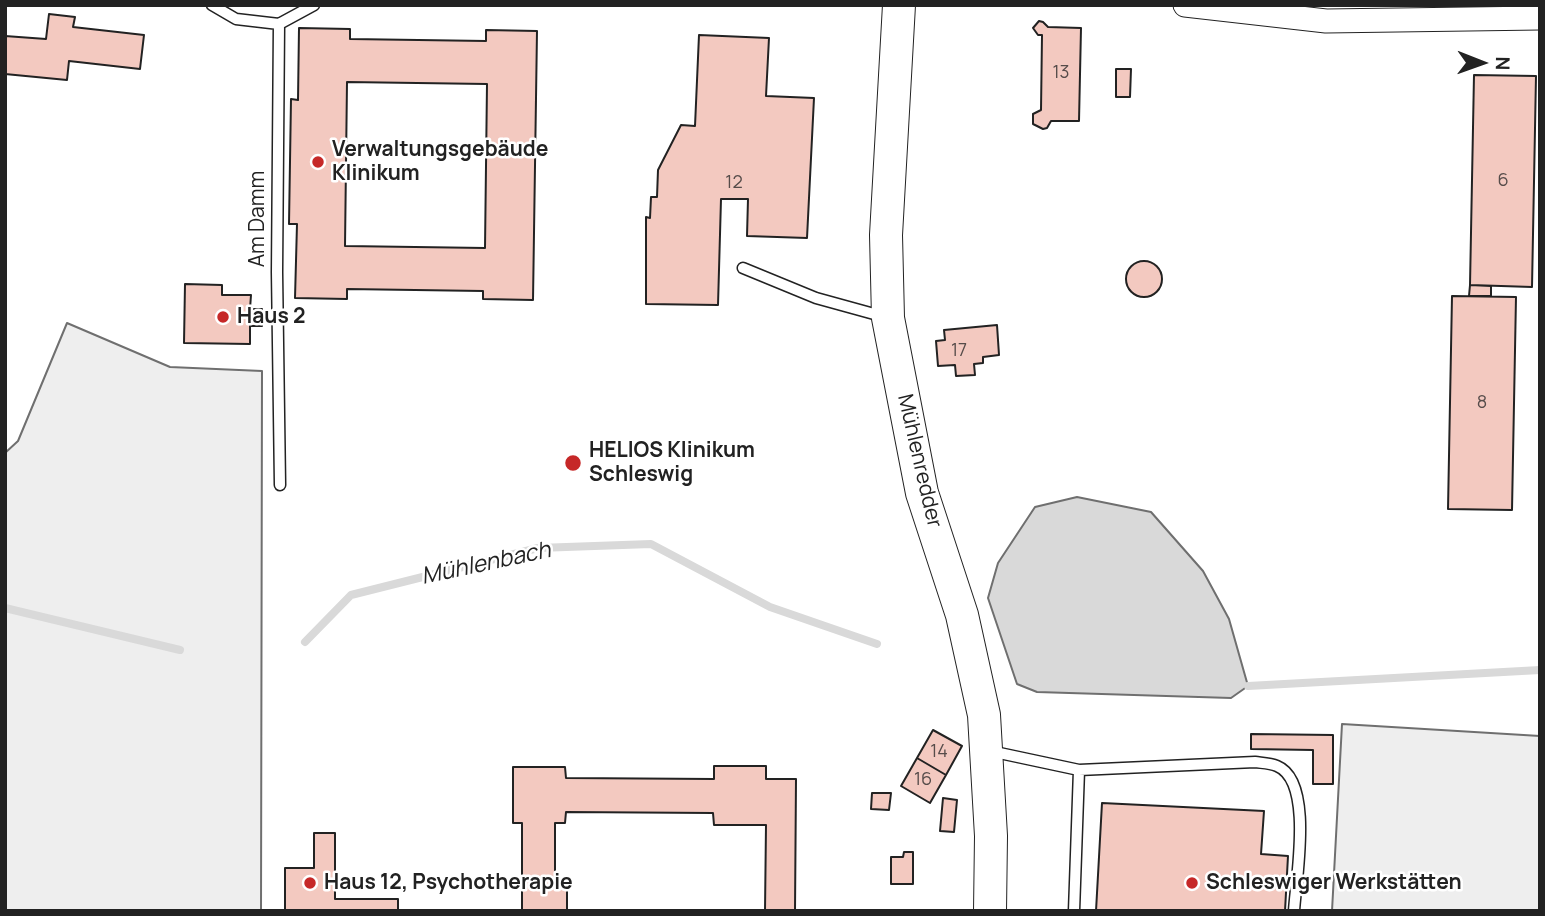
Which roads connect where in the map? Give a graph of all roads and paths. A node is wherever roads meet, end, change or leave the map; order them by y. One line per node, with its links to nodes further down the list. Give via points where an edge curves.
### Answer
1 (212, 5): 6 (lane, via 236,19)
2 (314, 5): 6 (lane)
3 (899, 5): 8 (street, Mühlenredder, via 886,235)
4 (1185, 5): 5 (street, via 1326,21)
5 (1540, 18)
6 (279, 24): 9 (lane, Am Damm)
7 (743, 268): 8 (lane, via 816,298)
8 (888, 318): 10 (street, Mühlenredder, via 922,494 962,615)
9 (280, 485)
10 (987, 750): 11 (lane); 12 (street, Mühlenredder)
11 (1079, 770): 13 (lane); 14 (lane, via 1255,762 1278,766 1296,786 1300,818)
12 (989, 911)
13 (1074, 911)
14 (1294, 911)

